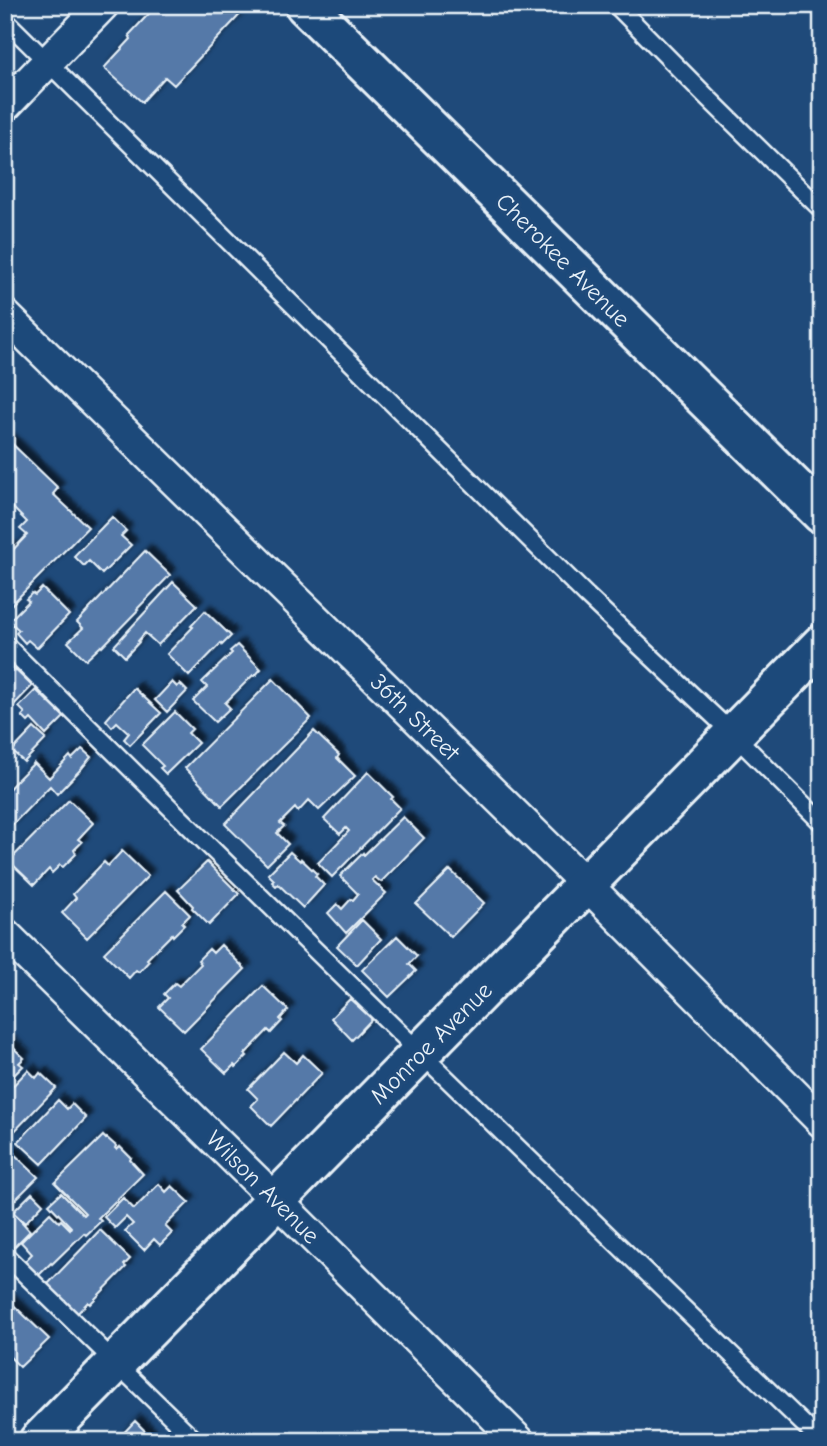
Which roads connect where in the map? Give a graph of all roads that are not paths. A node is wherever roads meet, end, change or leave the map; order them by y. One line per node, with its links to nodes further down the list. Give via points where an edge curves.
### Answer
1 (103, 5): 5 (street)
2 (305, 5): 9 (street, Cherokee Avenue)
3 (616, 5): 7 (lane)
4 (5, 20): 5 (lane)
5 (47, 62): 6 (street); 12 (lane, via 587,596)
6 (5, 106)
7 (822, 210)
8 (5, 315): 14 (street, 36th Street)
9 (822, 514)
10 (5, 643): 16 (lane)
11 (822, 644): 12 (street, Monroe Avenue)
12 (733, 734): 13 (lane); 14 (street, Monroe Avenue)
13 (822, 822)
14 (586, 884): 16 (street, Monroe Avenue); 17 (street, 36th Street)
15 (5, 934): 18 (street, Wilson Avenue)
16 (420, 1054): 18 (street, Monroe Avenue); 24 (lane)
17 (822, 1122)
18 (276, 1200): 20 (street, Monroe Avenue); 23 (street, Wilson Avenue)
19 (5, 1255): 20 (lane)
20 (117, 1362): 21 (street, Monroe Avenue); 22 (lane)
21 (39, 1441)
22 (196, 1441)
23 (519, 1441)
24 (821, 1441)

